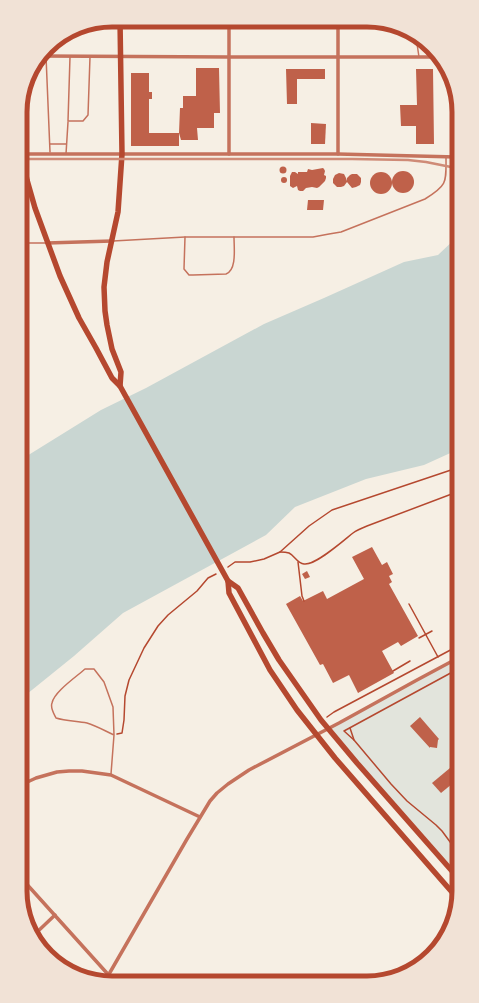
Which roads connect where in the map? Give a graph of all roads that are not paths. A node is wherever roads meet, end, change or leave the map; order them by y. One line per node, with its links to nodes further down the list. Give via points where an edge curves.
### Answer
1 (120, 27): 10 (highway)
2 (229, 27): 11 (street)
3 (338, 27): 12 (street)
4 (368, 27): 5 (lane)
5 (378, 28)
6 (417, 43): 13 (lane)
7 (48, 56): 8 (street)
8 (70, 57): 9 (street); 16 (lane)
9 (90, 57): 10 (street); 16 (lane, via 88,115 83,121)
10 (121, 57): 11 (street); 22 (highway)
11 (228, 57): 12 (street); 23 (street)
12 (338, 57): 13 (street); 24 (street)
13 (419, 57): 14 (street)
14 (431, 57)
15 (46, 59): 17 (lane)
16 (68, 121): 18 (lane)
17 (50, 144): 18 (lane); 20 (lane)
18 (67, 144): 21 (lane)
19 (27, 154): 20 (street)
20 (50, 154): 21 (street)
21 (66, 154): 22 (street)
22 (122, 154): 23 (street); 30 (highway, via 118,212)
23 (230, 154): 24 (street)
24 (338, 154): 25 (street)
25 (446, 157): 26 (street); 29 (lane, via 446,179 437,192 426,199 340,232 313,236)
26 (452, 157)
27 (27, 181): 32 (highway)
28 (185, 237): 29 (lane); 29 (lane, via 184,270 189,275 230,273 234,265); 30 (lane)
29 (234, 237)
30 (112, 241): 32 (street); 33 (highway, via 104,287 105,312 112,349 122,372)
31 (27, 243): 32 (lane)
32 (47, 243): 33 (highway, via 79,318 112,378)
33 (120, 386): 34 (highway)
34 (228, 581): 36 (highway, via 238,588 279,660); 38 (highway, via 229,594 270,670)
35 (452, 661): 36 (street)
36 (328, 728): 38 (street); 42 (highway)
37 (114, 735): 37 (lane, via 113,707 104,682 94,669 85,669 56,694 51,704 52,710 56,718 88,724); 39 (lane)
38 (316, 735): 41 (street, via 249,770 228,784 217,793); 44 (highway)
39 (111, 775): 40 (street, via 82,771 57,772); 41 (street)
40 (27, 782)
41 (200, 817): 47 (street)
42 (452, 871)
43 (27, 884): 45 (street)
44 (452, 892)
45 (55, 915): 46 (street); 47 (street)
46 (37, 932)
47 (109, 975)

